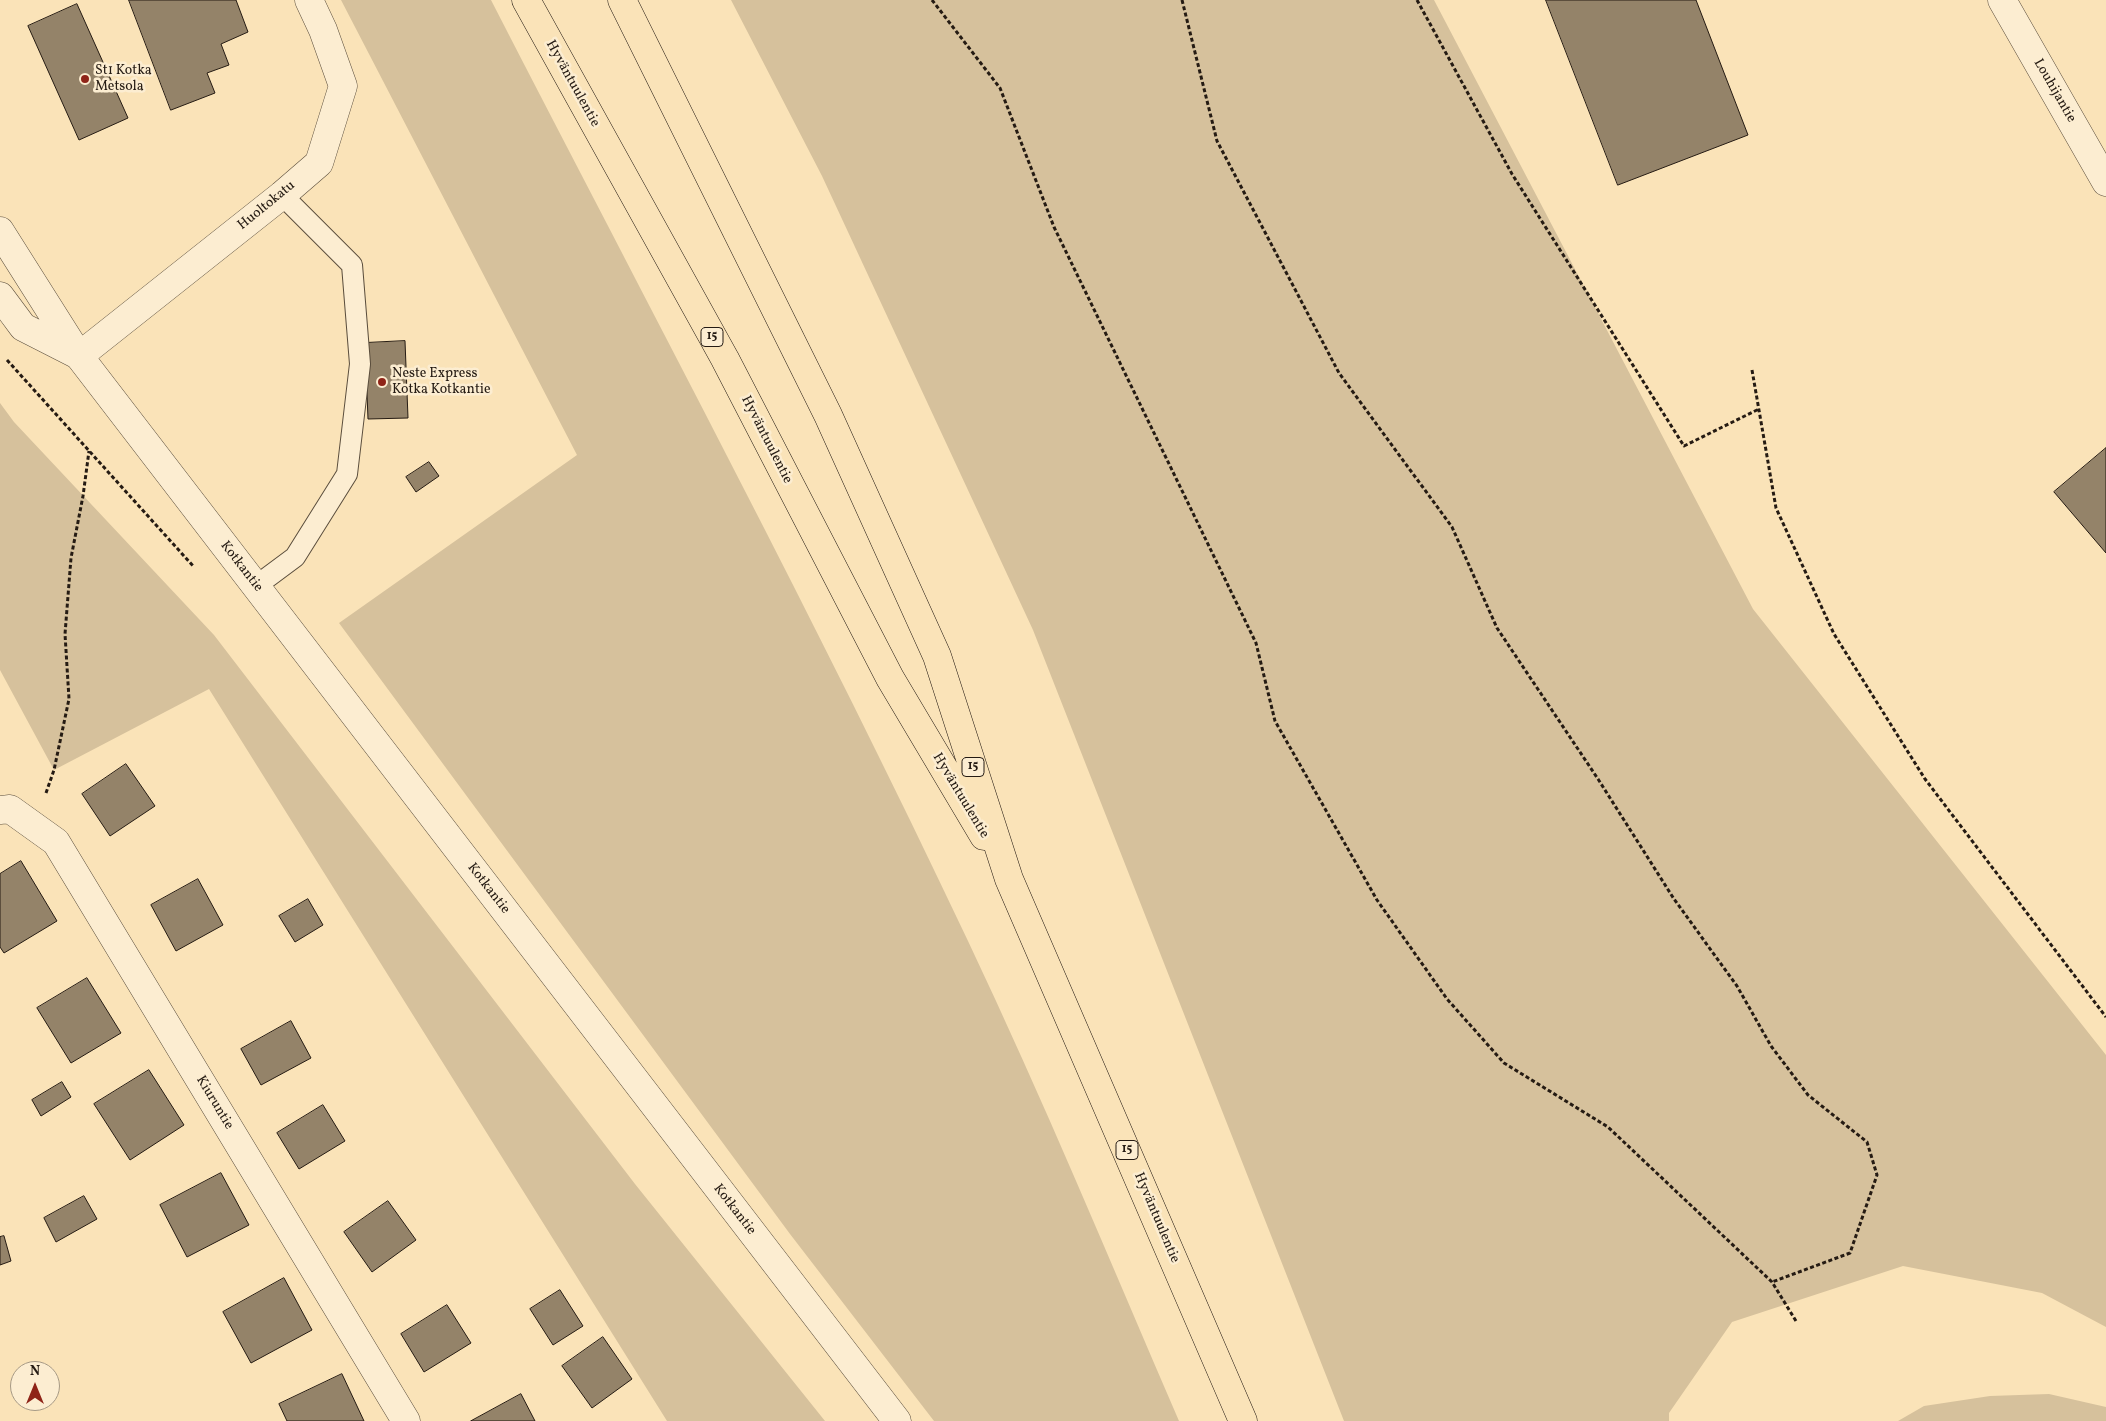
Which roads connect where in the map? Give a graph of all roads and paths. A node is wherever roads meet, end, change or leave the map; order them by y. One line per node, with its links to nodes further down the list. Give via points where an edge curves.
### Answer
1 (309, 0): 9 (street, Huoltokatu, via 343,86 319,163)
2 (526, 0): 19 (highway, Hyväntuulentie / 15, via 725,359 890,678)
3 (622, 0): 19 (highway, Hyväntuulentie / 15, via 828,415 937,656)
4 (932, 0): 21 (path, via 1000,88 1054,227 1256,643 1275,721 1377,900 1447,999 1504,1063 1608,1127)
5 (1182, 0): 21 (path, via 1217,141 1339,373 1452,527 1497,628 1674,899 1737,986 1771,1046 1808,1094 1867,1142 1878,1175 1850,1253)
6 (1417, 0): 14 (path, via 1512,174 1684,446)
7 (2002, 0): 8 (street, Louhijantie)
8 (2106, 182)
9 (282, 195): 12 (street, Huoltokatu); 16 (lane, via 352,266 360,364 347,474 295,557)
10 (0, 231): 12 (street, Kotkantie)
11 (0, 296): 12 (street, Kotkantie, via 23,327)
12 (79, 356): 16 (street, Kotkantie)
13 (1752, 370): 14 (path)
14 (1759, 408): 20 (path, via 1776,508 1834,634 1926,779)
15 (89, 451): 18 (path, via 68,586 65,634 69,699 54,770)
16 (256, 586): 24 (street, Kotkantie)
17 (0, 810): 18 (street, Kiuruntie, via 10,809)
18 (36, 827): 23 (street, Kiuruntie, via 56,842)
19 (1009, 878): 25 (highway, Hyväntuulentie / 15)
20 (2106, 1017)
21 (1772, 1282): 22 (path)
22 (1796, 1321)
23 (406, 1421)
24 (897, 1421)
25 (1243, 1421)

